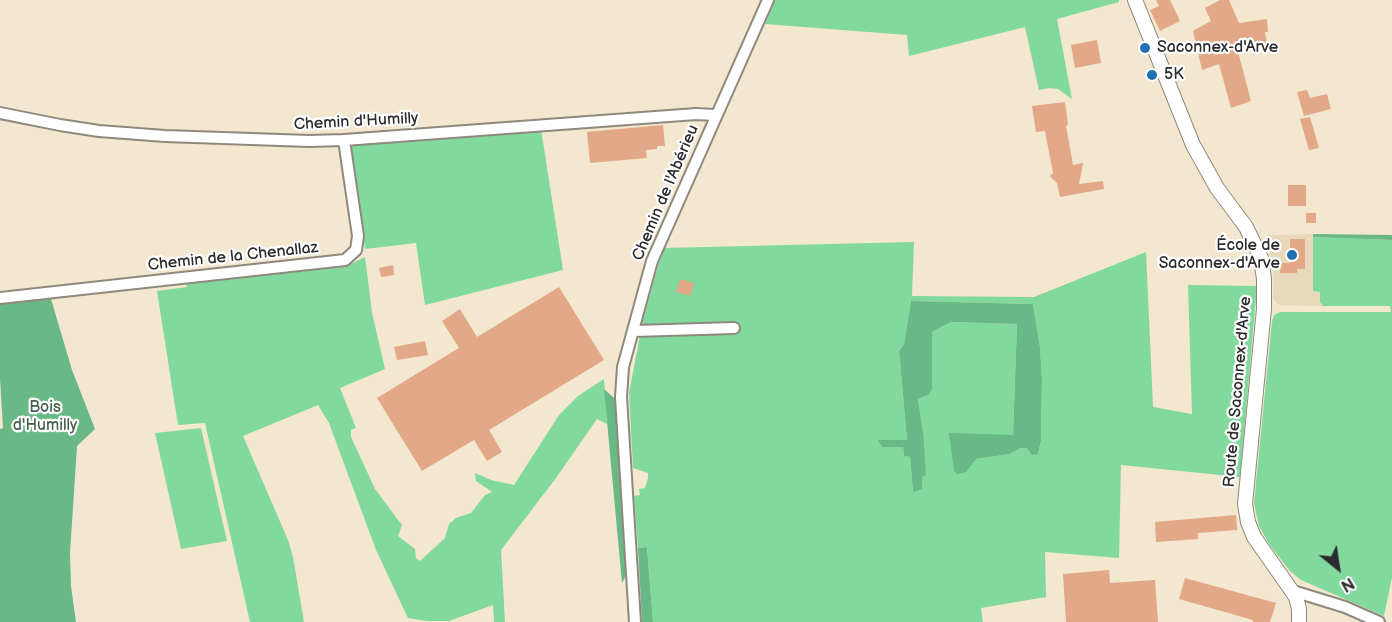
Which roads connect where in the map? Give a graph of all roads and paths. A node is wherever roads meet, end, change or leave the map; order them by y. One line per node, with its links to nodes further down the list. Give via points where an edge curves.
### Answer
1 (768, 0): 4 (street, Chemin de l'Abérieu)
2 (1135, 0): 9 (street, Route de Saconnex-d'Arve, via 1199,156 1246,227 1261,258 1264,309 1245,504 1254,537)
3 (0, 113): 5 (street, Chemin d'Humilly, via 60,125 165,136)
4 (715, 115): 5 (street, Chemin d'Humilly); 8 (street, Chemin de l'Abérieu, via 652,261)
5 (344, 140): 6 (street, Chemin de la Chenallaz, via 358,236 356,250 345,260)
6 (0, 298)
7 (734, 328): 8 (street)
8 (633, 331): 10 (street, Chemin de l'Abérieu, via 623,367 621,397)
9 (1293, 591): 11 (street, Route de Saconnex-d'Arve); 12 (street)
10 (635, 622)
11 (1299, 622)
12 (1379, 622)

